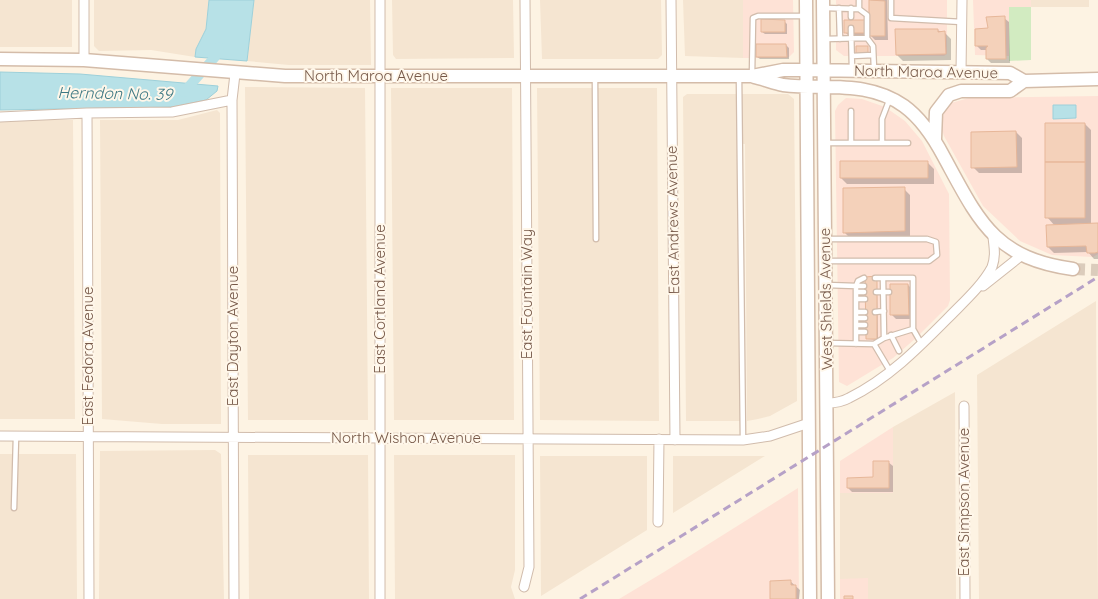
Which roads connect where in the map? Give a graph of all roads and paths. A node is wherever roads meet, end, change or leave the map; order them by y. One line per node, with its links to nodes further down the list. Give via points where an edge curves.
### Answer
1 (84, 0): 24 (street)
2 (380, 0): 31 (street, East Cortland Avenue)
3 (525, 0): 32 (street, East Fountain Way)
4 (671, 0): 34 (street, East Andrews Avenue)
5 (806, 0): 13 (main road, West Shields Avenue)
6 (859, 0): 12 (lane)
7 (891, 0): 15 (lane, via 891,18)
8 (962, 0): 15 (street)
9 (823, 4): 10 (lane); 20 (main road, West Shields Avenue)
10 (839, 8): 11 (lane); 18 (lane)
11 (851, 8): 12 (lane); 14 (lane)
12 (859, 9): 17 (lane, via 867,15)
13 (806, 16): 25 (main road, West Shields Avenue); 36 (lane, via 753,18)
14 (851, 17)
15 (962, 22): 29 (street)
16 (851, 28): 19 (lane)
17 (867, 38): 19 (lane); 21 (lane, via 873,46)
18 (840, 39): 19 (lane); 20 (lane)
19 (851, 39): 22 (lane)
20 (824, 40): 26 (main road, West Shields Avenue)
21 (874, 55): 22 (lane); 28 (lane)
22 (852, 56): 27 (lane)
23 (0, 59): 24 (main road, North Maroa Avenue)
24 (84, 60): 30 (main road, North Maroa Avenue)
25 (806, 70): 26 (main road, North Maroa Avenue); 36 (main road, North Maroa Avenue, via 783,70); 39 (main road, West Shields Avenue)
26 (824, 70): 27 (main road, North Maroa Avenue); 40 (main road, West Shields Avenue)
27 (852, 70): 28 (main road, North Maroa Avenue)
28 (874, 71): 29 (main road, North Maroa Avenue)
29 (961, 72): 38 (main road, North Maroa Avenue, via 1010,73)
30 (235, 74): 31 (main road, North Maroa Avenue); 42 (street, East Dayton Avenue)
31 (380, 76): 32 (main road, North Maroa Avenue); 102 (street, East Cortland Avenue)
32 (525, 76): 33 (main road, North Maroa Avenue); 103 (street, East Fountain Way)
33 (595, 76): 34 (main road, North Maroa Avenue); 52 (lane)
34 (672, 76): 35 (main road, North Maroa Avenue); 105 (street, East Andrews Avenue)
35 (739, 76): 36 (main road, North Maroa Avenue); 106 (lane)
36 (752, 76): 39 (main road, North Maroa Avenue, via 782,85)
37 (1098, 79): 38 (main road, North Maroa Avenue)
38 (1024, 81): 46 (main road, via 1010,91 961,91 949,95 936,112)
39 (806, 86): 40 (main road, North Maroa Avenue); 97 (main road, West Shields Avenue)
40 (824, 87): 41 (main road, via 860,88); 47 (main road, West Shields Avenue)
41 (890, 97): 46 (main road, via 912,112); 49 (lane, via 882,119)
42 (232, 100): 44 (street, via 172,112); 101 (street, East Dayton Avenue)
43 (851, 111): 48 (lane)
44 (87, 113): 45 (street); 99 (street, East Fedora Avenue)
45 (0, 117)
46 (935, 141): 51 (main road, via 976,216)
47 (825, 142): 48 (lane); 53 (main road, West Shields Avenue)
48 (851, 142): 49 (lane)
49 (882, 142): 50 (lane)
50 (908, 143)
51 (993, 237): 54 (main road); 65 (street, via 993,264)
52 (596, 239)
53 (826, 239): 55 (main road, West Shields Avenue); 55 (lane, via 927,239 936,242 938,251 929,261)
54 (1022, 255): 56 (main road, via 1050,266); 65 (street)
55 (826, 261): 60 (main road, West Shields Avenue)
56 (1073, 269)
57 (864, 278): 61 (lane, via 858,281)
58 (875, 278): 59 (lane)
59 (883, 278): 64 (lane); 82 (lane, via 913,278 910,292)
60 (826, 285): 61 (lane); 89 (main road, West Shields Avenue)
61 (856, 289): 62 (lane); 66 (lane)
62 (864, 289)
63 (876, 289): 64 (lane)
64 (885, 290): 69 (lane)
65 (974, 291): 92 (street)
66 (856, 299): 67 (lane); 70 (lane)
67 (865, 299)
68 (876, 299): 69 (lane)
69 (884, 299): 73 (lane)
70 (856, 312): 71 (lane); 74 (lane)
71 (865, 312)
72 (875, 312): 73 (lane)
73 (884, 312): 77 (lane)
74 (856, 318): 75 (lane); 78 (lane)
75 (865, 318)
76 (876, 318): 77 (lane)
77 (884, 318): 81 (lane)
78 (856, 325): 79 (lane); 83 (lane)
79 (865, 325)
80 (876, 325): 81 (lane)
81 (884, 325): 86 (lane)
82 (913, 329): 87 (lane); 92 (lane)
83 (856, 332): 84 (lane); 90 (lane)
84 (865, 332)
85 (877, 332): 86 (lane)
86 (884, 332): 88 (lane)
87 (891, 336): 88 (lane); 93 (lane)
88 (884, 338): 91 (lane)
89 (826, 343): 90 (lane); 95 (main road, West Shields Avenue)
90 (856, 344): 91 (lane)
91 (874, 344): 94 (lane)
92 (922, 344): 94 (street)
93 (899, 351)
94 (890, 372): 95 (street, via 850,398)
95 (827, 403): 114 (main road, West Shields Avenue)
96 (964, 406): 115 (street, East Simpson Avenue)
97 (809, 422): 106 (street, North Wishon Avenue, via 770,436); 113 (main road, West Shields Avenue)
98 (0, 436): 100 (street, North Wishon Avenue)
99 (88, 436): 100 (street, North Wishon Avenue); 101 (street, North Wishon Avenue); 110 (street, East Fedora Avenue)
100 (16, 437): 107 (lane)
101 (234, 438): 102 (street, North Wishon Avenue); 111 (street, East Dayton Avenue)
102 (380, 438): 103 (street, North Wishon Avenue); 112 (street, East Cortland Avenue)
103 (528, 438): 104 (street, North Wishon Avenue); 109 (street, East Fountain Way, via 529,567)
104 (658, 440): 105 (street, North Wishon Avenue); 108 (street)
105 (675, 440): 106 (street, North Wishon Avenue)
106 (743, 440)
107 (14, 508)
108 (658, 522)
109 (524, 587)
110 (89, 599)
111 (234, 599)
112 (380, 599)
113 (810, 599)
114 (828, 599)
115 (965, 599)

